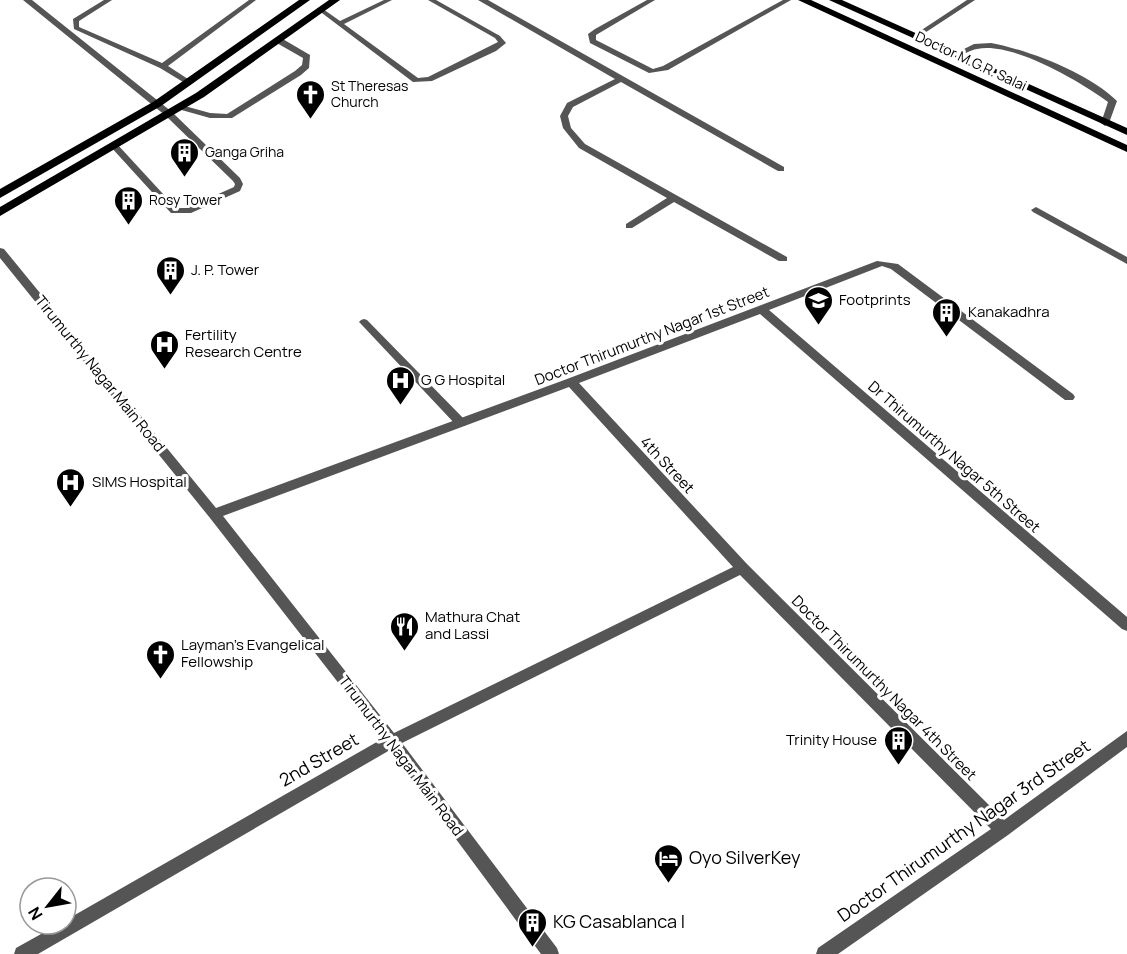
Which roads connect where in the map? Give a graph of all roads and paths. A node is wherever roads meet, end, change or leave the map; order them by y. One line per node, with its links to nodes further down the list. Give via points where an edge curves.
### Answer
1 (27, 0): 25 (street)
2 (109, 0): 22 (lane, via 75,20 76,28)
3 (253, 0): 22 (lane)
4 (304, 0): 18 (main road)
5 (335, 0): 15 (main road)
6 (389, 0): 16 (lane)
7 (431, 0): 16 (lane, via 498,37 502,43 429,78 416,80)
8 (482, 0): 23 (street)
9 (652, 0): 10 (lane, via 597,30 592,34 593,41 652,71 665,69)
10 (788, 0)
11 (803, 0): 31 (main road, Doctor M.G.R. Salai)
12 (834, 0): 19 (main road, Doctor M.G.R. Salai)
13 (959, 0): 14 (lane)
14 (970, 2): 19 (lane)
15 (321, 10): 16 (lane); 17 (main road)
16 (339, 24)
17 (295, 28): 18 (main road); 20 (main road)
18 (263, 30): 24 (main road)
19 (915, 37): 21 (main road, Doctor M.G.R. Salai)
20 (278, 40): 26 (main road); 26 (lane, via 308,57 306,66 298,73 228,116 218,118)
21 (956, 55): 28 (main road, Doctor M.G.R. Salai); 28 (street, via 990,45 1024,53 1094,87 1113,101)
22 (163, 66): 24 (lane)
23 (621, 79): 32 (street); 35 (street, via 570,105 564,116 567,129 582,146)
24 (189, 83): 25 (main road)
25 (157, 104): 27 (street); 33 (main road)
26 (182, 107): 27 (main road)
27 (169, 114): 30 (main road); 30 (lane, via 237,180 237,189 188,211 174,211)
28 (1106, 123): 29 (main road, Doctor M.G.R. Salai)
29 (1127, 132)
30 (114, 146): 37 (main road)
31 (1127, 149)
32 (781, 169)
33 (12, 188): 34 (main road); 37 (main road)
34 (0, 194)
35 (674, 198): 38 (street); 40 (street)
36 (1036, 210): 41 (street)
37 (0, 212)
38 (629, 226)
39 (0, 251): 47 (street, Tirumurthy Nagar Main Road)
40 (783, 259)
41 (1127, 261)
42 (762, 310): 44 (street, Doctor Thirumurthy Nagar 1st Street); 45 (street, Doctor Thirumurthy Nagar 1st Street, via 887,263); 49 (street, Dr Thirumurthy Nagar 5th Street)
43 (364, 322): 46 (lane)
44 (571, 382): 46 (street, Doctor Thirumurthy Nagar 1st Street); 48 (street, 4th Street)
45 (1069, 397)
46 (461, 423): 47 (street, Doctor Thirumurthy Nagar 1st Street)
47 (214, 514): 51 (street, Tirumurthy Nagar Main Road)
48 (742, 568): 51 (street, 2nd Street); 52 (street, Doctor Thirumurthy Nagar 4th Street)
49 (1127, 624)
50 (1127, 738): 52 (street, Doctor Thirumurthy Nagar 3rd Street)
51 (392, 741): 53 (street, 2nd Street); 54 (street, Tirumurthy Nagar Main Road)
52 (1003, 830): 55 (street, Doctor Thirumurthy Nagar 3rd Street)
53 (22, 954)
54 (551, 954)
55 (824, 954)

